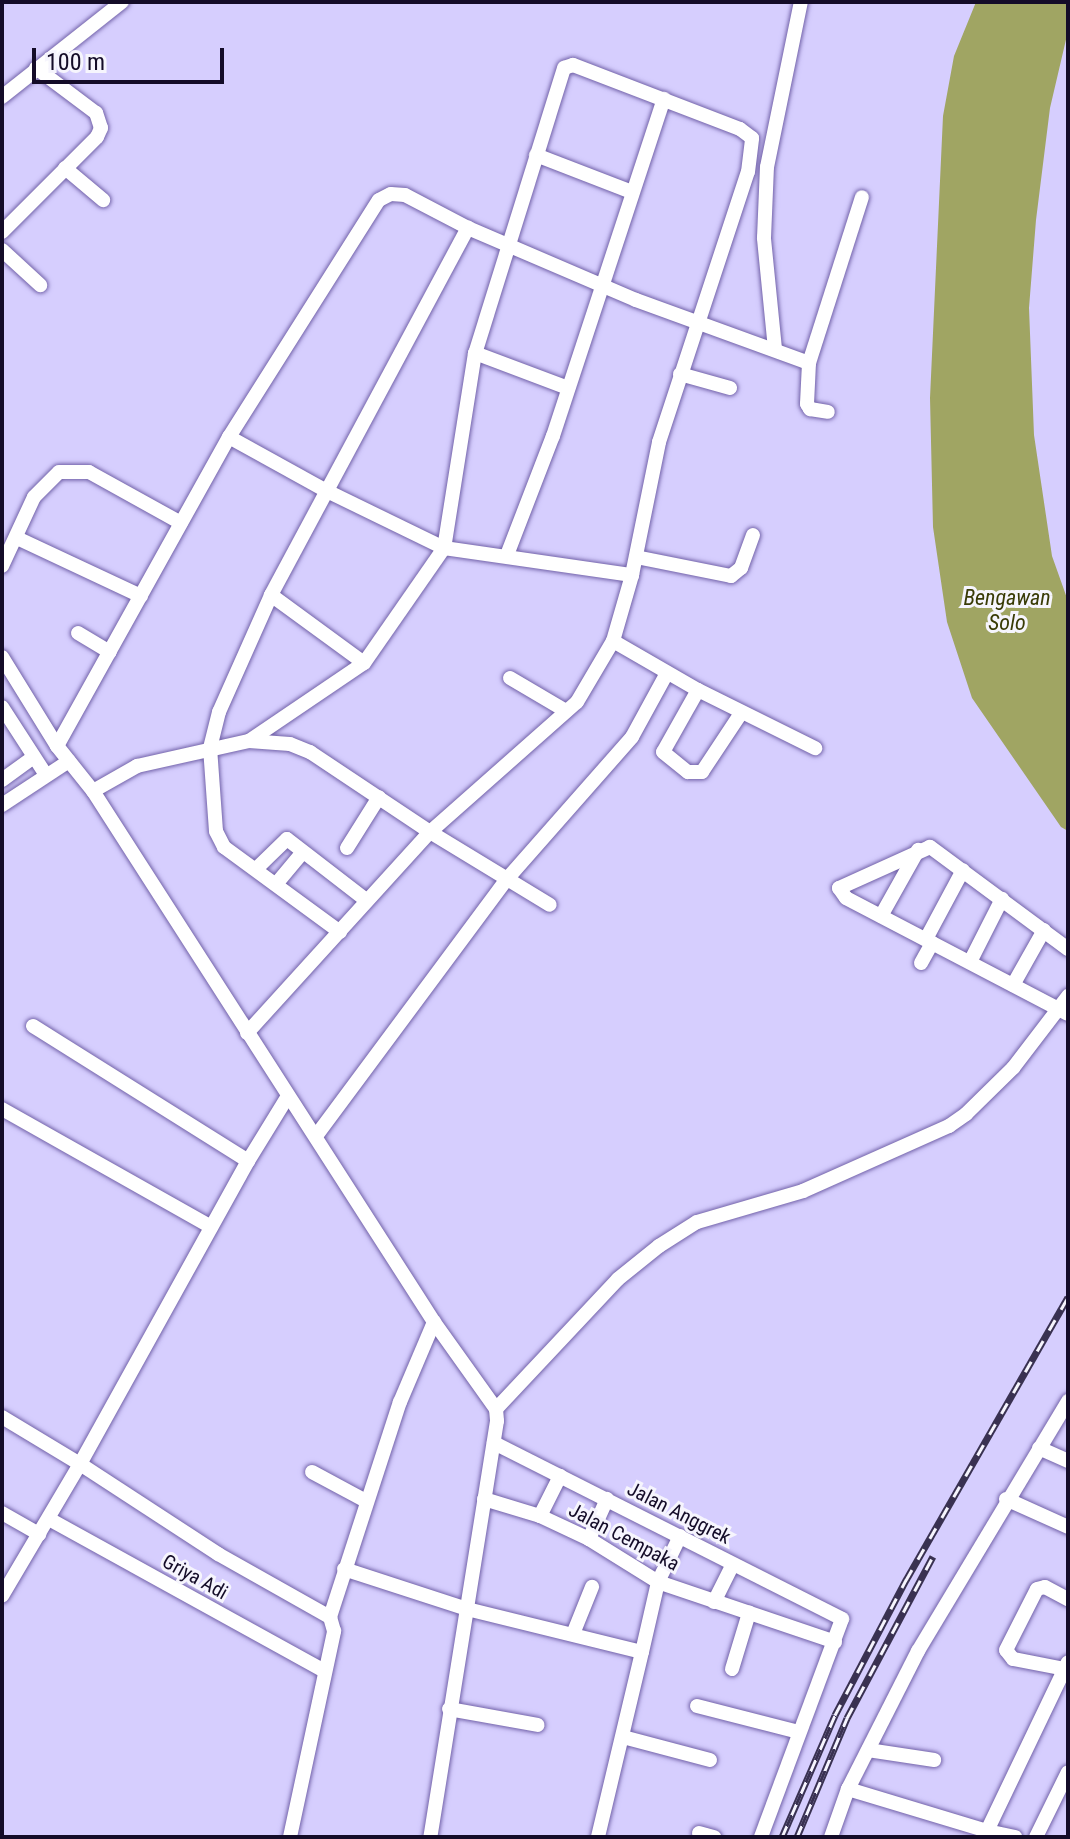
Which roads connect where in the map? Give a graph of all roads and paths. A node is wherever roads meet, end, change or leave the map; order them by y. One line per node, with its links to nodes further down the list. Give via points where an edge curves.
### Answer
1 (122, 2): 3 (street)
2 (801, 2): 7 (street)
3 (36, 68): 4 (street); 8 (street, via 101,120 97,137)
4 (2, 97)
5 (664, 99): 6 (street, via 567,66); 9 (street, via 750,135); 10 (street)
6 (536, 155): 10 (street); 15 (street)
7 (767, 167): 9 (street); 20 (street, via 764,238)
8 (65, 168): 12 (street); 14 (street)
9 (748, 172): 19 (street)
10 (632, 192): 18 (street)
11 (862, 197): 22 (street)
12 (103, 200)
13 (468, 228): 15 (street); 27 (street, via 405,195 379,200); 28 (street)
14 (2, 232)
15 (508, 244): 18 (street); 21 (street)
16 (2, 250): 17 (street)
17 (40, 285)
18 (601, 285): 19 (street); 24 (street)
19 (695, 323): 20 (street); 23 (street)
20 (775, 349): 22 (street)
21 (475, 353): 24 (street); 32 (street)
22 (809, 363): 26 (street, via 807,404)
23 (680, 374): 25 (street); 34 (street, via 659,442)
24 (568, 388): 33 (street)
25 (730, 388)
26 (828, 412)
27 (229, 437): 28 (street); 29 (street)
28 (327, 491): 32 (street); 37 (street)
29 (181, 523): 31 (street, via 89,472 73,469 44,484); 38 (street)
30 (753, 535): 34 (street, via 741,568 731,576)
31 (17, 538): 35 (street); 38 (street)
32 (444, 548): 33 (street); 43 (street)
33 (507, 555): 36 (street)
34 (636, 557): 36 (street)
35 (2, 566)
36 (632, 575): 40 (street)
37 (271, 595): 43 (street); 52 (street, via 219,712)
38 (141, 596): 41 (street)
39 (78, 633): 41 (street)
40 (613, 641): 44 (street); 48 (street, via 577,702)
41 (110, 652): 51 (street)
42 (2, 657): 51 (street)
43 (364, 663): 50 (street)
44 (667, 673): 46 (street); 67 (street, via 632,737)
45 (510, 678): 48 (street)
46 (698, 690): 49 (street); 49 (street, via 663,752 688,772 702,772)
47 (2, 707): 54 (street)
48 (566, 711): 61 (street)
49 (741, 713): 53 (street)
50 (249, 741): 52 (street); 59 (street, via 299,747)
51 (57, 746): 55 (street)
52 (210, 748): 58 (street, via 137,766); 65 (street, via 219,840)
53 (815, 748)
54 (34, 757): 56 (street); 57 (street)
55 (69, 761): 56 (street); 58 (street)
56 (46, 775): 60 (street)
57 (2, 780)
58 (93, 791): 83 (street)
59 (379, 797): 61 (street); 62 (street)
60 (2, 805)
61 (430, 832): 67 (street); 70 (street)
62 (347, 848)
63 (918, 850): 66 (street, via 934,848); 72 (street); 72 (street, via 839,888 846,898)
64 (303, 852): 65 (street, via 285,839); 68 (street); 70 (street)
65 (256, 869): 68 (street)
66 (963, 870): 69 (street); 75 (street)
67 (507, 879): 71 (street); 86 (street)
68 (277, 883): 74 (street)
69 (1002, 899): 73 (street); 77 (street)
70 (366, 900): 74 (street)
71 (550, 905)
72 (881, 916): 75 (street)
73 (1044, 930): 76 (street); 79 (street)
74 (340, 932): 83 (street)
75 (929, 941): 77 (street); 78 (street)
76 (1068, 949)
77 (970, 962): 79 (street)
78 (921, 963)
79 (1013, 985): 81 (street)
80 (1068, 996): 81 (street)
81 (1063, 1011): 91 (street, via 991,1092 949,1126 803,1191 697,1222 659,1246 618,1279)
82 (33, 1026): 87 (street)
83 (247, 1033): 84 (street)
84 (288, 1096): 86 (street); 87 (street)
85 (2, 1109): 88 (street)
86 (316, 1136): 89 (street)
87 (248, 1161): 88 (street)
88 (211, 1227): 96 (street)
89 (434, 1322): 91 (street); 102 (street)
90 (1068, 1401): 94 (street)
91 (496, 1409): 93 (street)
92 (2, 1417): 96 (street)
93 (494, 1443): 98 (street, Jalan Anggrek); 99 (street)
94 (1039, 1448): 95 (street); 101 (street)
95 (1068, 1461)
96 (80, 1464): 105 (street); 119 (street, via 218,1554)
97 (312, 1472): 102 (street)
98 (560, 1476): 100 (street, Jalan Anggrek); 104 (street)
99 (484, 1499): 104 (street, Jalan Cempaka); 117 (street)
100 (607, 1499): 108 (street, Jalan Anggrek); 109 (street)
101 (1006, 1499): 106 (street); 131 (street)
102 (366, 1501): 111 (street)
103 (2, 1513): 107 (street)
104 (540, 1516): 109 (street, Jalan Cempaka)
105 (49, 1519): 107 (street); 125 (street, Griya Adi)
106 (1068, 1527)
107 (39, 1534): 114 (street)
108 (680, 1536): 110 (street, Jalan Anggrek); 112 (street)
109 (589, 1539): 112 (street, Jalan Cempaka)
110 (733, 1564): 116 (street); 121 (street, Jalan Anggrek, via 840,1617)
111 (344, 1569): 117 (street); 119 (street)
112 (658, 1582): 116 (street, Jalan Cempaka); 122 (street)
113 (592, 1587): 120 (street)
114 (2, 1596)
115 (1068, 1599): 123 (street, via 1045,1587 1037,1589 1006,1650 1013,1659)
116 (714, 1602): 118 (street, Jalan Cempaka)
117 (467, 1609): 120 (street); 127 (street)
118 (749, 1613): 121 (street, Jalan Cempaka); 124 (street)
119 (330, 1617): 125 (street, via 334,1631)
120 (573, 1634): 122 (street)
121 (835, 1642): 129 (street)
122 (642, 1652): 130 (street)
123 (1066, 1665): 137 (street)
124 (732, 1669)
125 (323, 1670): 138 (street)
126 (697, 1706): 129 (street)
127 (449, 1709): 128 (street); 139 (street)
128 (538, 1725)
129 (799, 1732): 142 (street)
130 (623, 1737): 132 (street); 140 (street)
131 (868, 1750): 133 (street); 135 (street)
132 (710, 1760)
133 (934, 1760)
134 (1068, 1772): 145 (street)
135 (848, 1789): 137 (street); 143 (street)
136 (699, 1833): 141 (street)
137 (986, 1834): 144 (street)
138 (290, 1837)
139 (430, 1837)
140 (598, 1837)
141 (714, 1837)
142 (761, 1837)
143 (831, 1837)
144 (1015, 1837)
145 (1036, 1837)

